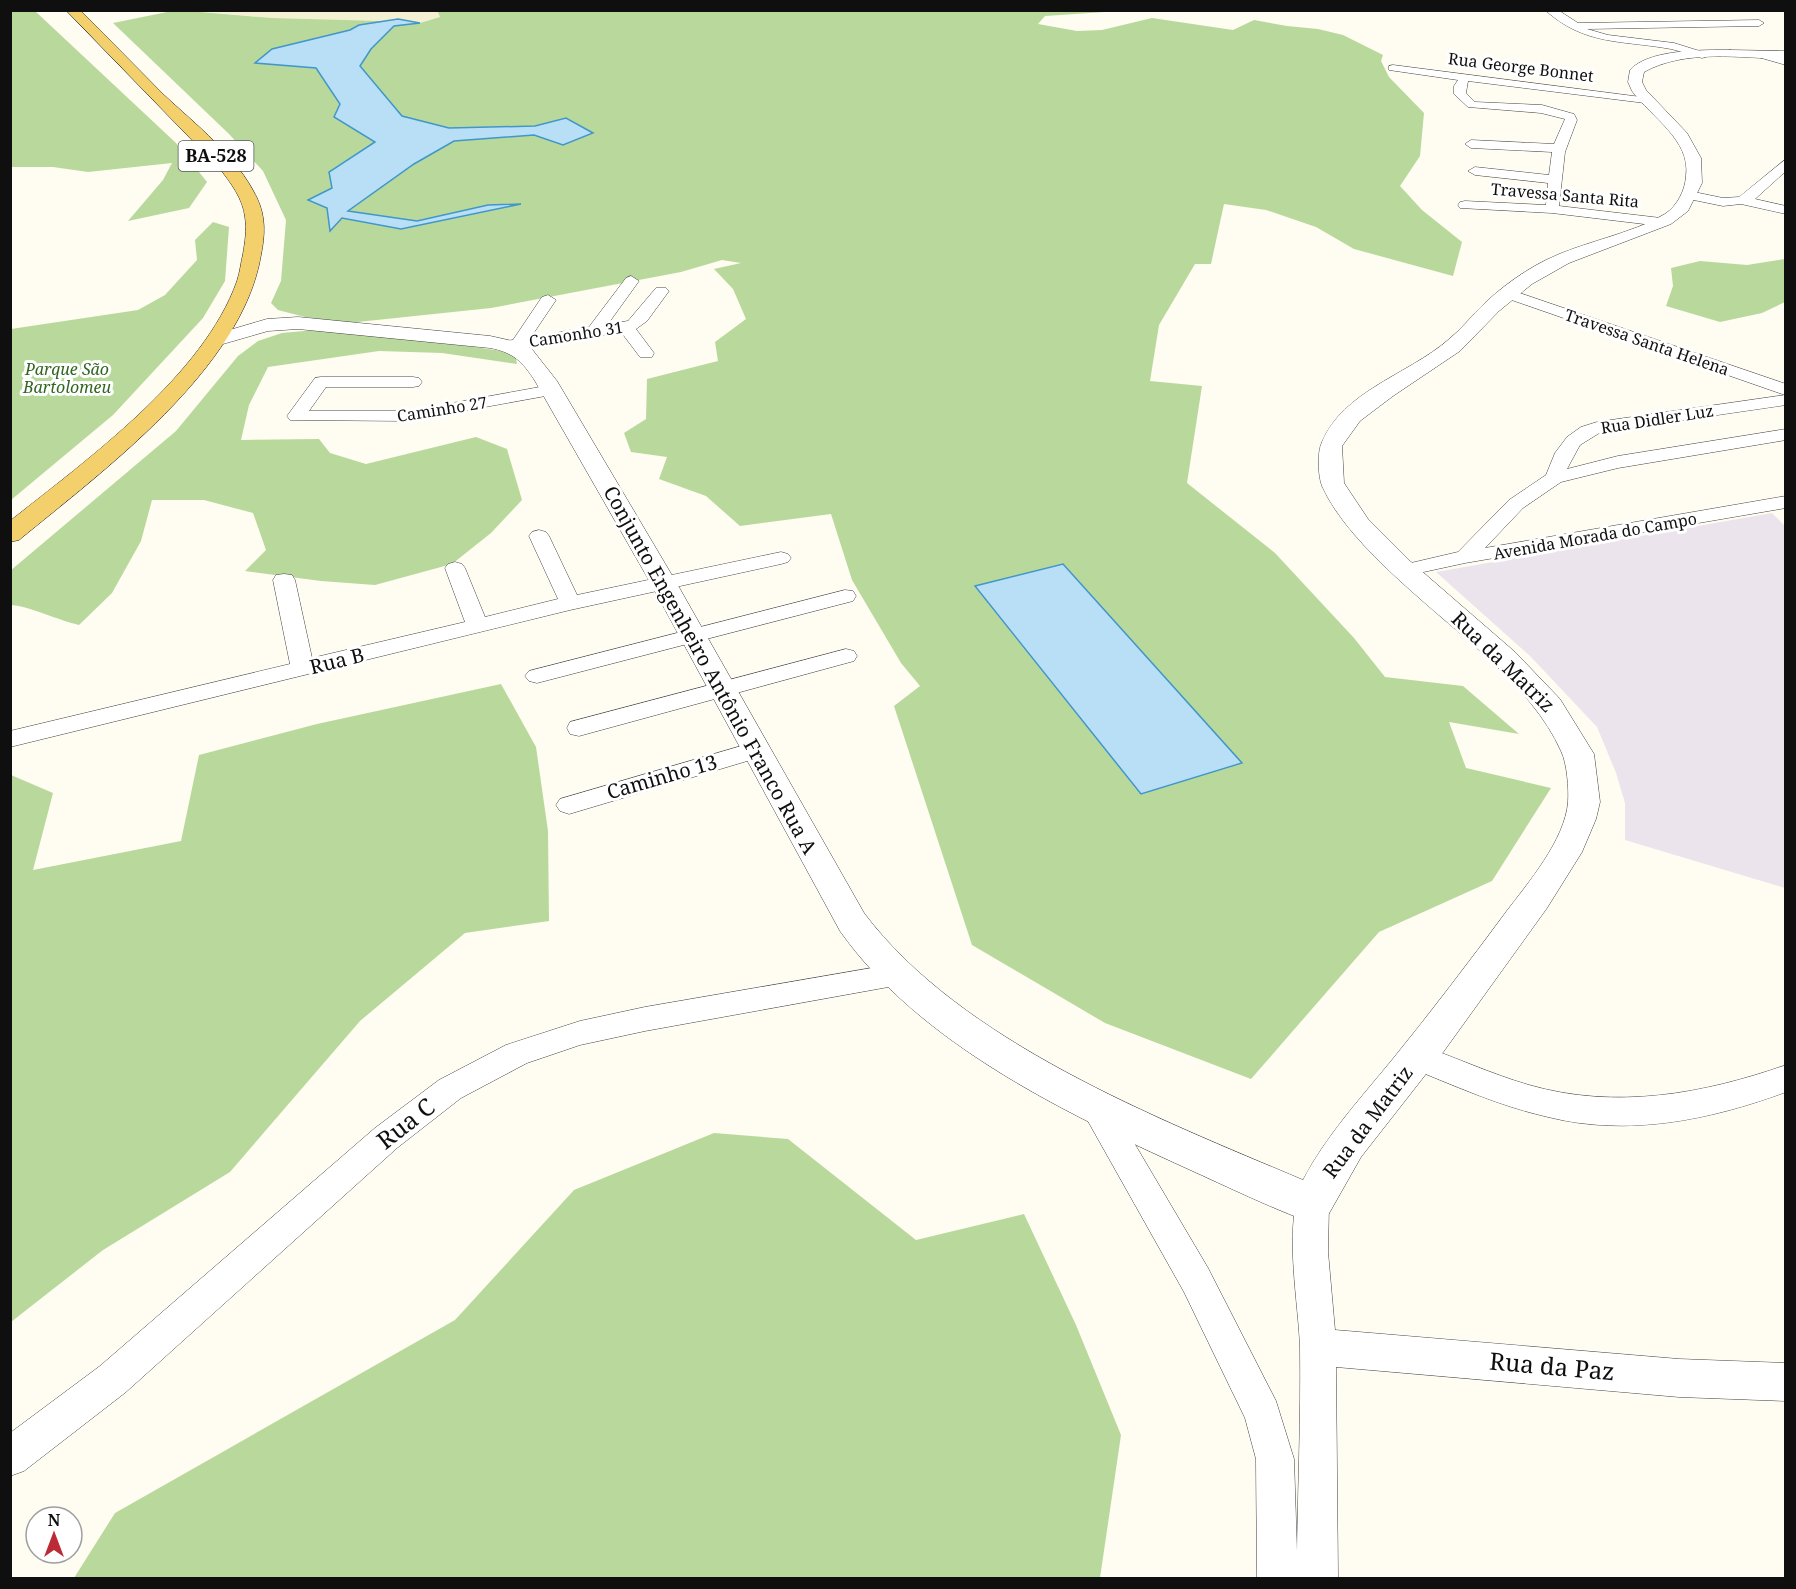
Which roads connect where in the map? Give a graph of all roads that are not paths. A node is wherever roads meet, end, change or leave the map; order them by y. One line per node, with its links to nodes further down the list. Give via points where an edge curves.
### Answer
1 (72, 10): 24 (main road, BA-528, via 197,135 242,190 253,210 255,236 251,274)
2 (1550, 10): 4 (street)
3 (1759, 23): 4 (street)
4 (1574, 26): 5 (street, via 1597,36 1674,46)
5 (1702, 55): 6 (street); 9 (street, via 1645,64 1635,75 1635,82)
6 (1778, 57)
7 (1393, 68): 8 (street, Rua George Bonnet)
8 (1465, 77): 9 (street, Rua George Bonnet); 11 (street, via 1459,90 1472,105 1542,109 1567,115 1571,120)
9 (1645, 100): 15 (street, via 1679,134 1693,155 1695,176)
10 (1471, 144): 11 (street)
11 (1558, 148): 14 (street)
12 (1784, 167): 16 (street, via 1768,187)
13 (1475, 171): 14 (street)
14 (1556, 180): 18 (street)
15 (1689, 195): 16 (street, via 1724,202); 20 (street, Rua da Matriz, via 1681,209)
16 (1745, 201): 19 (street)
17 (1465, 205): 18 (street, Travessa Santa Rita)
18 (1552, 209): 20 (street, Travessa Santa Rita)
19 (1785, 210)
20 (1662, 222): 23 (street, Rua da Matriz, via 1553,264)
21 (631, 281): 28 (street)
22 (661, 291): 27 (street, Camonho 31, via 638,322)
23 (1508, 294): 33 (street, Travessa Santa Helena); 44 (street, Rua da Matriz, via 1456,344 1354,413 1330,447 1332,485 1343,506)
24 (241, 300): 26 (street, via 270,317); 29 (main road, BA-528)
25 (548, 300): 30 (street)
26 (298, 323): 29 (street, via 267,325); 30 (street)
27 (626, 327): 28 (street, Camonho 31); 31 (street)
28 (595, 331): 30 (street, Camonho 31)
29 (216, 340): 39 (main road, BA-528, via 154,411)
30 (515, 344): 32 (street, Conjunto Engenheiro Antônio Franco Rua A, via 531,357)
31 (646, 353)
32 (551, 390): 35 (street, Caminho 27); 46 (street, Conjunto Engenheiro Antônio Franco Rua A)
33 (1785, 390)
34 (1785, 400): 37 (street, Rua Didler Luz, via 1597,427 1569,444)
35 (484, 403): 35 (street, Caminho 27, via 402,403 417,375 321,382 296,416 408,416)
36 (1785, 434): 37 (street, Rua Didler Luz)
37 (1554, 478): 41 (street, Rua Didler Luz, via 1516,504)
38 (1785, 502): 41 (street, Avenida Morada do Campo)
39 (10, 534)
40 (539, 536): 48 (street)
41 (1465, 557): 44 (street, Avenida Morada do Campo)
42 (781, 558): 46 (street, Rua B)
43 (455, 568): 49 (street)
44 (1405, 570): 60 (street, Rua da Matriz, via 1537,691 1564,723 1579,750 1587,779 1584,805 1557,864 1531,905)
45 (284, 580): 52 (street)
46 (663, 582): 48 (street, Rua B); 50 (street, Conjunto Engenheiro Antônio Franco Rua A)
47 (845, 596): 50 (street)
48 (570, 603): 49 (street, Rua B)
49 (478, 626): 52 (street, Rua B)
50 (691, 636): 53 (street); 54 (street, Conjunto Engenheiro Antônio Franco Rua A)
51 (846, 656): 54 (street)
52 (303, 669): 56 (street, Rua B)
53 (537, 676)
54 (722, 689): 55 (street); 57 (street, Conjunto Engenheiro Antônio Franco Rua A)
55 (579, 728)
56 (10, 739)
57 (756, 750): 58 (street, Caminho 13); 59 (street, Conjunto Engenheiro Antônio Franco Rua A, via 852,922)
58 (568, 805)
59 (895, 976): 62 (street, Conjunto Engenheiro Antônio Franco Rua A, via 981,1040 1035,1075); 66 (street, Rua C, via 580,1033 517,1054 450,1089 386,1138 113,1379)
60 (1417, 1057): 61 (street, via 1506,1091 1569,1108 1621,1111 1688,1106 1752,1091); 63 (street, Rua da Matriz, via 1327,1172)
61 (1785, 1078)
62 (1096, 1107): 63 (street, Conjunto Engenheiro Antônio Franco Rua A); 67 (street, via 1196,1280 1263,1414 1275,1459)
63 (1312, 1204): 64 (street, Rua da Matriz, via 1311,1252)
64 (1318, 1347): 65 (street, Rua da Paz, via 1679,1378); 68 (street, Rua da Matriz)
65 (1785, 1382)
66 (10, 1457)
67 (1276, 1578)
68 (1317, 1578)

